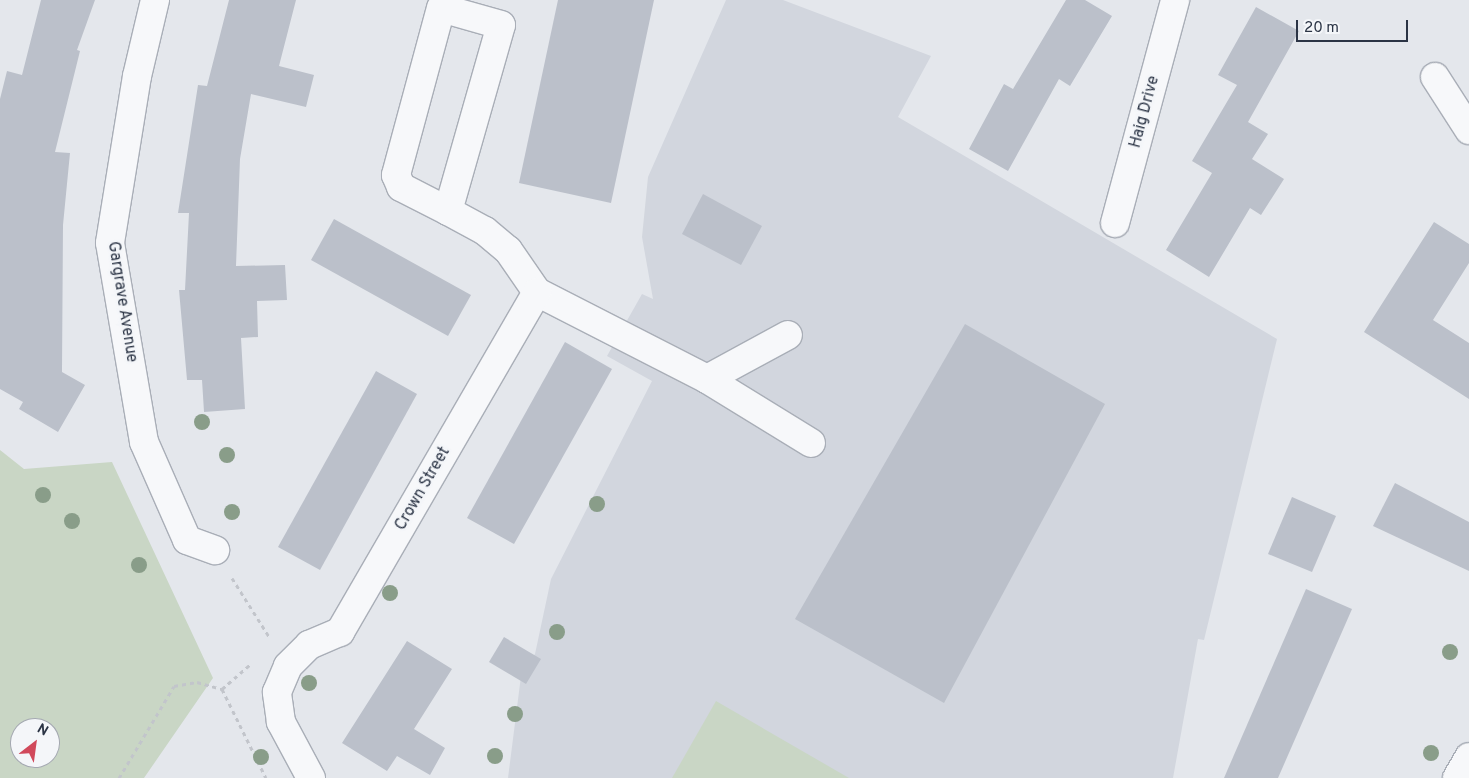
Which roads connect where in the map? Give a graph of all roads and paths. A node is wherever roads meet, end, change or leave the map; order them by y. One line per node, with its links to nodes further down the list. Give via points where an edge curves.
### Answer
1 (155, 0): 11 (street, Gargrave Avenue, via 137,76 110,243 144,442 187,540)
2 (1174, 0): 6 (street, Haig Drive)
3 (1435, 77): 4 (street)
4 (1469, 130)
5 (448, 211): 5 (street, via 401,186 396,175 441,8 501,25); 7 (street, via 485,231 508,250)
6 (1115, 223)
7 (537, 292): 9 (street); 13 (street, Crown Street, via 340,632 310,645)
8 (788, 335): 9 (street)
9 (707, 380): 10 (street)
10 (811, 443)
11 (214, 550): 13 (path)
12 (252, 664): 14 (path)
13 (288, 666): 18 (street, via 277,692 281,722)
14 (222, 689): 16 (path, via 196,682 174,686); 17 (path)
15 (1469, 757): 19 (street)
16 (119, 778)
17 (266, 778)
18 (311, 778)
19 (1457, 778)

